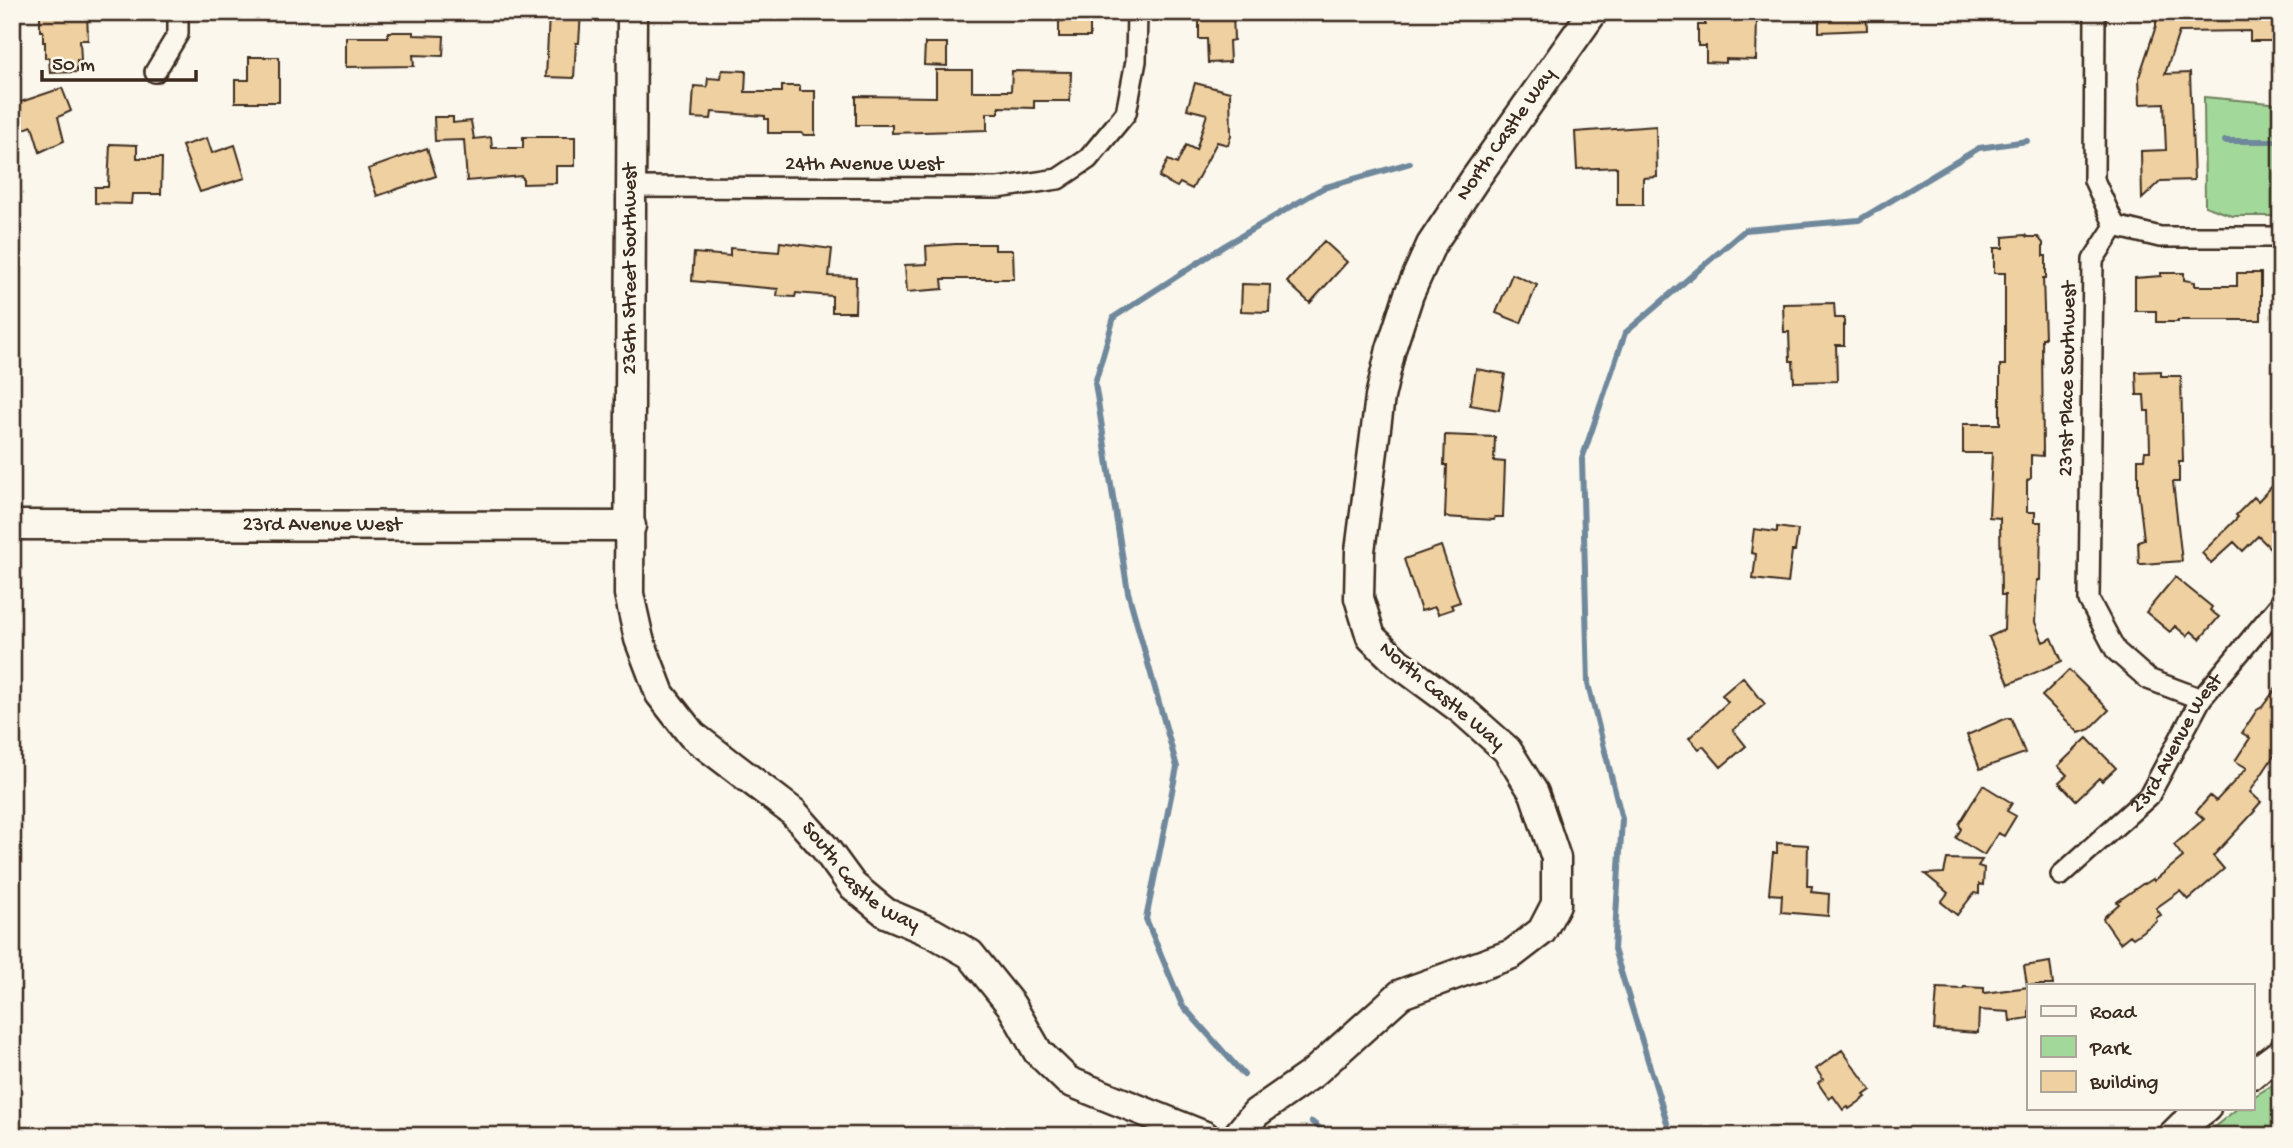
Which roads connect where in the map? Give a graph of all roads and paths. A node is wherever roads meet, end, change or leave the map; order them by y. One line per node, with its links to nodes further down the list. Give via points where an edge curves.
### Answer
1 (178, 12): 6 (street, via 178,34)
2 (632, 12): 7 (street, 236th Street Southwest)
3 (1137, 12): 7 (street, 24th Avenue West, via 1136,61 1126,113 1088,159 1058,179 998,188)
4 (1593, 12): 19 (street, North Castle Way, via 1431,245 1409,294 1380,397 1360,551 1359,598 1371,638 1507,750 1534,793 1556,858 1556,904 1542,931 1512,954 1401,994 1312,1074 1256,1113)
5 (2095, 12): 8 (street, via 2094,180)
6 (155, 72)
7 (632, 187): 11 (street, 236th Street Southwest)
8 (2115, 226): 9 (street, via 2160,237); 13 (street, 231st Place Southwest, via 2093,260 2089,600 2116,651 2148,679)
9 (2281, 237)
10 (12, 525): 11 (street, 23rd Avenue West)
11 (631, 526): 18 (street, South Castle Way, via 629,594 639,639 660,694 692,734 793,812 852,885 886,913 970,954 1011,1005 1038,1052 1068,1081)
12 (2281, 603): 13 (street, 23rd Avenue West)
13 (2201, 699): 14 (street, 23rd Avenue West, via 2149,796)
14 (2061, 874)
15 (2281, 1053): 16 (street)
16 (2254, 1072)
17 (2203, 1110): 20 (street)
18 (1205, 1136)
19 (1237, 1136)
20 (2172, 1136)

